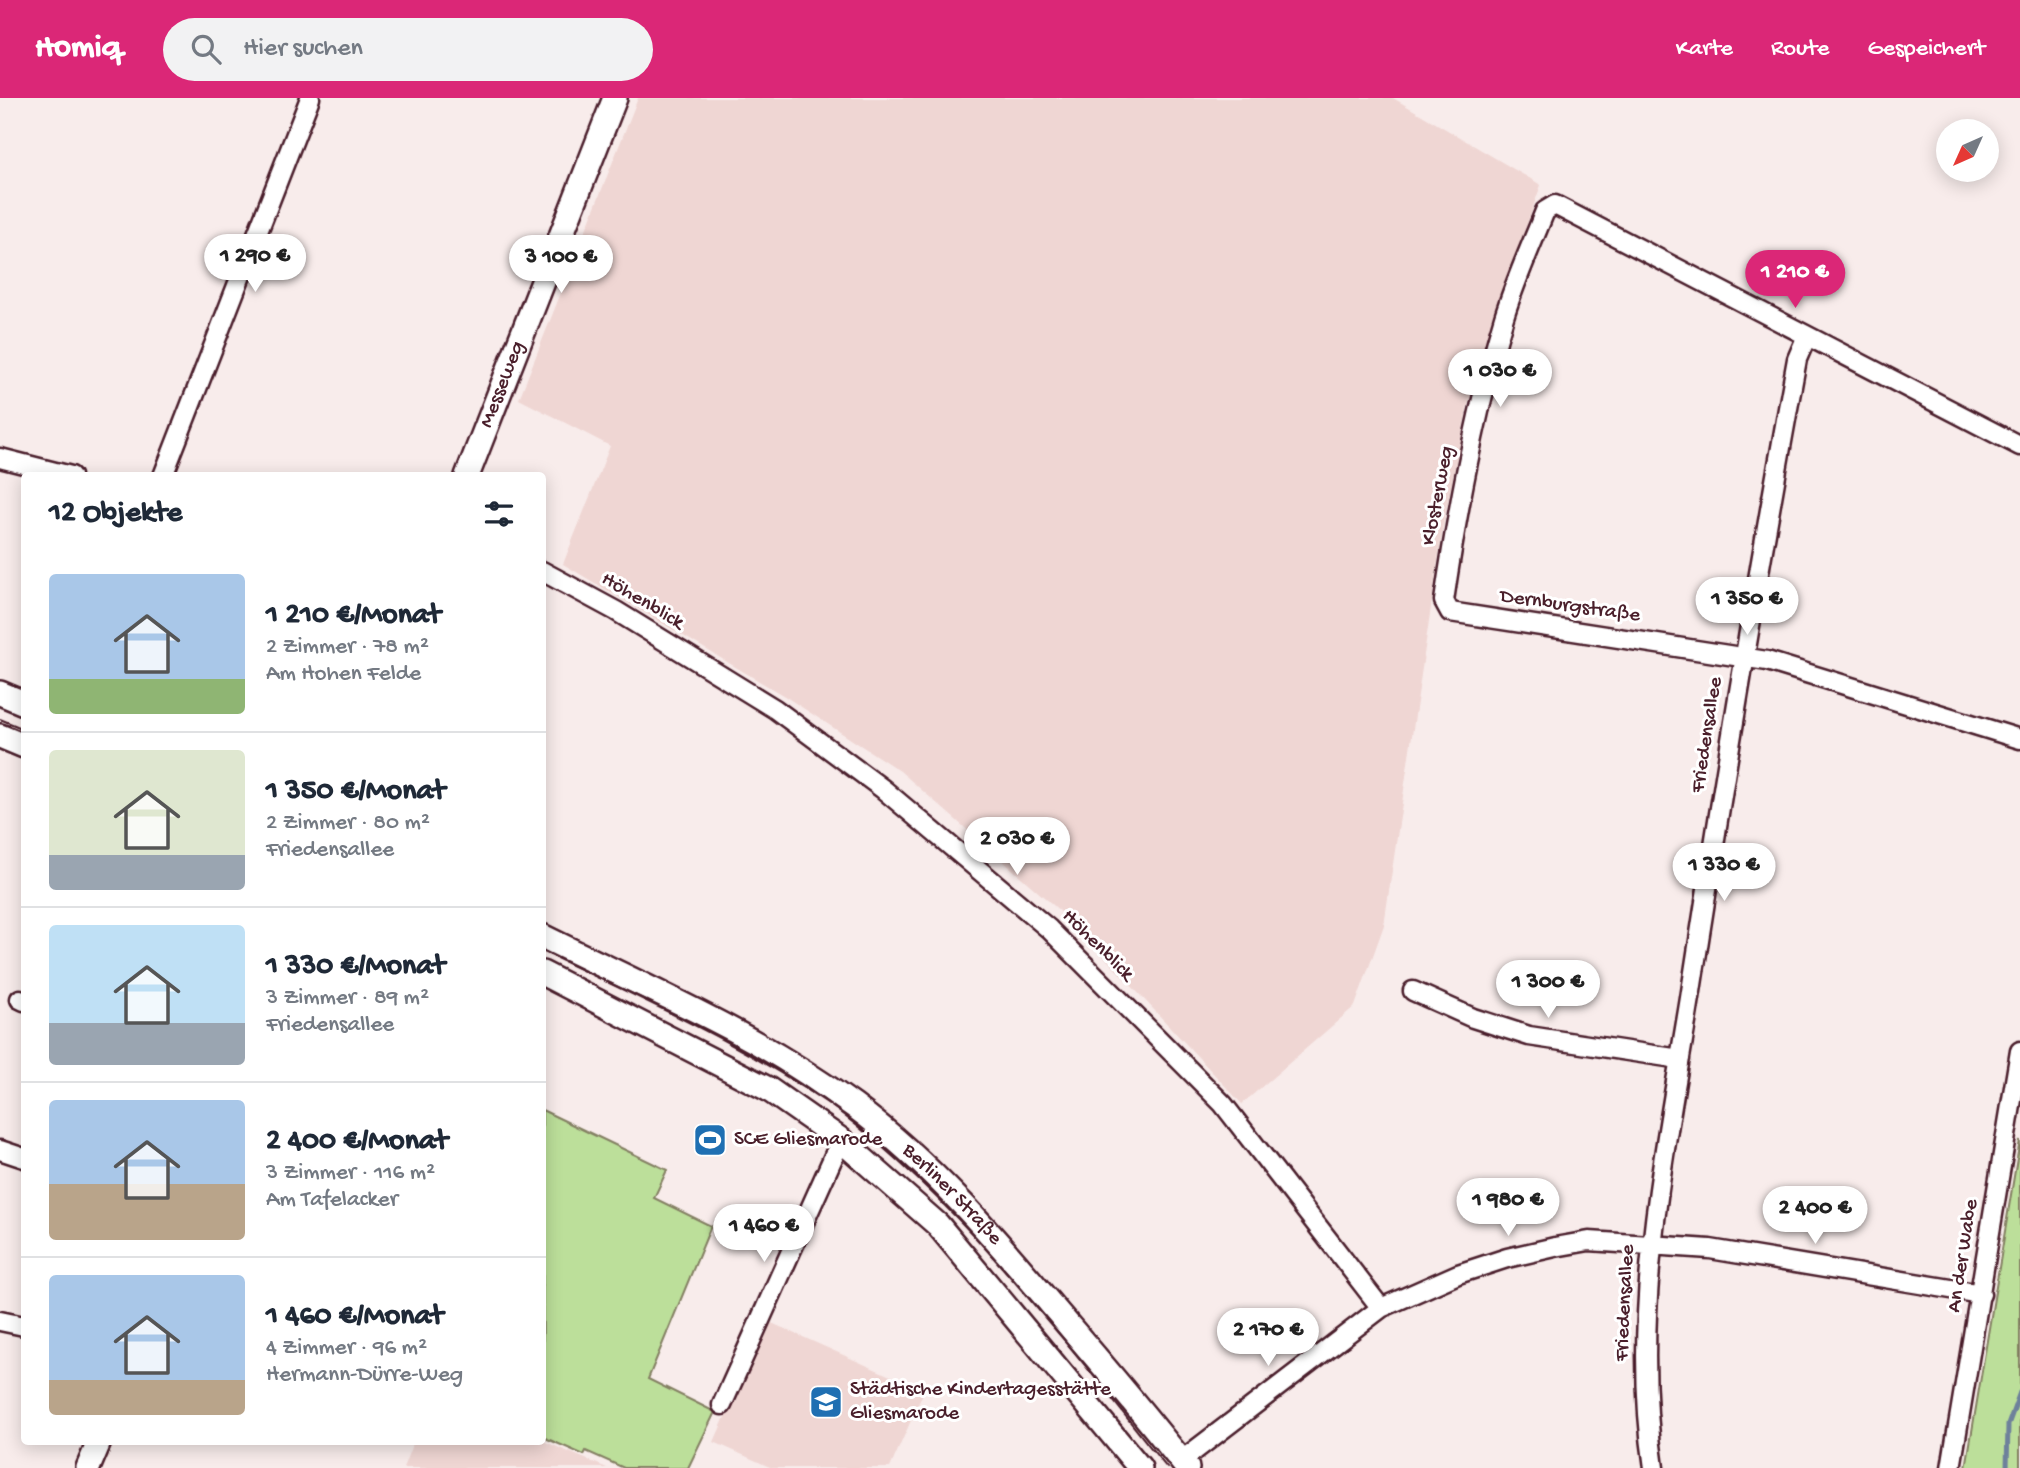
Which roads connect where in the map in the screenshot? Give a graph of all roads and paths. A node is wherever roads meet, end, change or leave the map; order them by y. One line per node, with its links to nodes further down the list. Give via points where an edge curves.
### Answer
1 (310, 98): 7 (street)
2 (615, 98): 8 (main road, Messeweg)
3 (1806, 338): 4 (street); 10 (street, Klosterweg, via 1555,205 1545,211 1496,348 1466,463); 11 (street, Friedensallee, via 1797,359)
4 (2020, 446)
5 (0, 458): 6 (street)
6 (55, 472)
7 (165, 472)
8 (469, 472)
9 (546, 572): 27 (street, Höhenblick, via 775,709 883,789 1049,929 1223,1104)
10 (1444, 601): 11 (street, Dernburgstraße, via 1450,612)
11 (1743, 655): 15 (street, Dernburgstraße); 21 (street, Friedensallee)
12 (0, 693): 13 (main road)
13 (21, 702)
14 (0, 736): 16 (main road)
15 (2020, 739)
16 (21, 745)
17 (546, 938): 32 (main road, Berliner Straße, via 737,1031 855,1107 901,1144 960,1200)
18 (546, 975): 22 (main road, Berliner Straße, via 768,1089)
19 (1413, 991): 21 (street, via 1528,1037)
20 (2020, 1051): 26 (street, An der Wabe)
21 (1680, 1059): 25 (street, Friedensallee)
22 (842, 1140): 30 (street); 34 (main road, Berliner Straße, via 938,1225)
23 (0, 1150): 24 (street)
24 (21, 1157)
25 (1651, 1242): 26 (street); 27 (street, via 1589,1241 1507,1258); 35 (street, Friedensallee, via 1646,1369)
26 (1981, 1294): 36 (street, An der Wabe)
27 (1381, 1308): 32 (street)
28 (0, 1321): 29 (street)
29 (21, 1325)
30 (722, 1405)
31 (98, 1445): 33 (main road)
32 (1184, 1464)
33 (88, 1468)
34 (1140, 1468)
35 (1654, 1468)
36 (1951, 1468)

